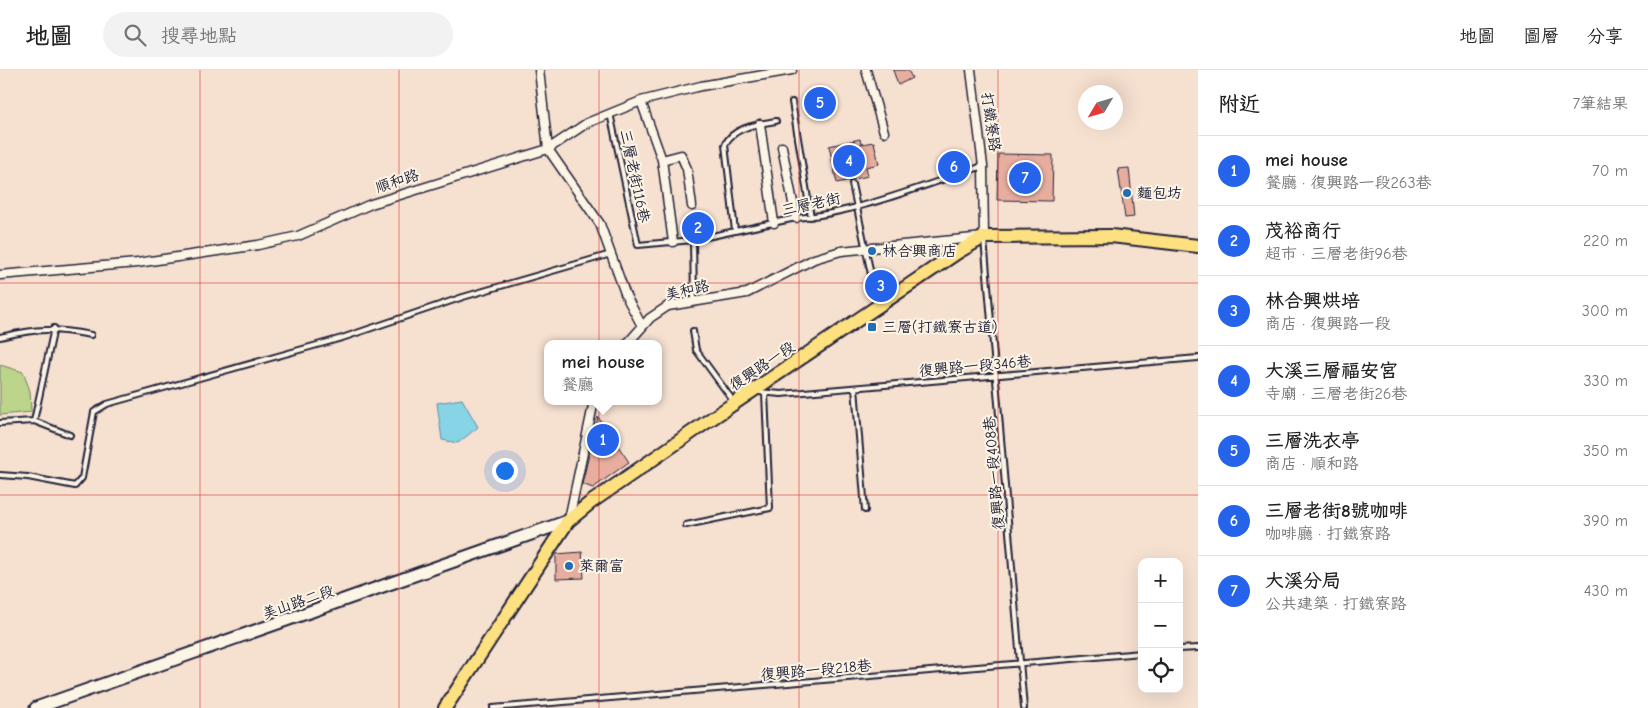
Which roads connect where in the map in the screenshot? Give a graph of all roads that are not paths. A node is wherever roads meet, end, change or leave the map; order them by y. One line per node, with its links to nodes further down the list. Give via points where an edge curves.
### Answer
1 (540, 70): 12 (street)
2 (792, 70): 5 (street, 順和路, via 701,86)
3 (866, 70): 10 (street)
4 (970, 70): 14 (street, 打鐵寮路)
5 (641, 101): 7 (street, 順和路); 13 (street)
6 (792, 102): 18 (lane)
7 (610, 112): 12 (street, 順和路, via 587,122); 25 (lane, 三層老街116巷)
8 (776, 121): 9 (lane)
9 (760, 124): 20 (street); 21 (lane, via 735,133 725,145)
10 (884, 132)
11 (782, 147): 19 (street)
12 (548, 149): 28 (street, via 600,224); 29 (street, 順和路, via 371,204 298,236 137,263)
13 (662, 160): 16 (street, via 681,155 687,170); 24 (street)
14 (983, 166): 17 (lane, 三層老街); 22 (street, 打鐵寮路)
15 (852, 184): 17 (lane)
16 (692, 206)
17 (857, 206): 18 (lane, 三層老街); 27 (lane)
18 (811, 217): 19 (lane, 三層老街)
19 (796, 218): 20 (lane, 三層老街)
20 (774, 223): 21 (lane, 三層老街)
21 (735, 231): 23 (lane, 三層老街)
22 (984, 237): 26 (main road, 復興路一段, via 1110,236); 27 (street, 美和路); 31 (main road, 復興路一段); 39 (lane, 復興路一段408巷)
23 (693, 240): 24 (lane, 三層老街); 30 (lane)
24 (673, 242): 25 (lane, 三層老街)
25 (638, 245)
26 (1198, 246)
27 (866, 248): 30 (street, 美和路, via 814,259 747,293); 31 (lane)
28 (611, 254): 32 (street, via 626,296); 47 (lane, via 464,297 342,338 107,404 94,412 82,478 74,486)
29 (0, 275)
30 (694, 300): 32 (street, 美和路, via 668,306)
31 (878, 307): 41 (main road, 復興路一段)
32 (642, 326): 37 (street, 美和路)
33 (54, 328): 35 (lane); 36 (lane); 44 (lane)
34 (693, 331): 42 (lane, via 696,350)
35 (91, 335)
36 (0, 337)
37 (630, 340)
38 (1198, 358): 39 (lane, 復興路一段346巷)
39 (997, 376): 40 (lane, 復興路一段346巷); 54 (lane, 復興路一段408巷)
40 (855, 388): 41 (lane, 復興路一段346巷, via 781,394); 48 (lane)
41 (759, 392): 42 (main road, 復興路一段); 50 (lane, via 770,508)
42 (735, 403): 49 (main road, 復興路一段)
43 (593, 405): 49 (street)
44 (34, 421): 45 (lane); 46 (lane)
45 (0, 422)
46 (70, 436)
47 (0, 475)
48 (866, 510)
49 (568, 522): 55 (street, 美山路二段); 56 (main road, 復興路一段)
50 (686, 525)
51 (1198, 648): 52 (lane)
52 (1183, 649)
53 (1138, 653): 54 (lane, 復興路一段218巷)
54 (1021, 664): 57 (lane, 復興路一段218巷); 58 (lane, 復興路一段408巷)
55 (36, 708)
56 (445, 708)
57 (493, 708)
58 (1024, 708)

